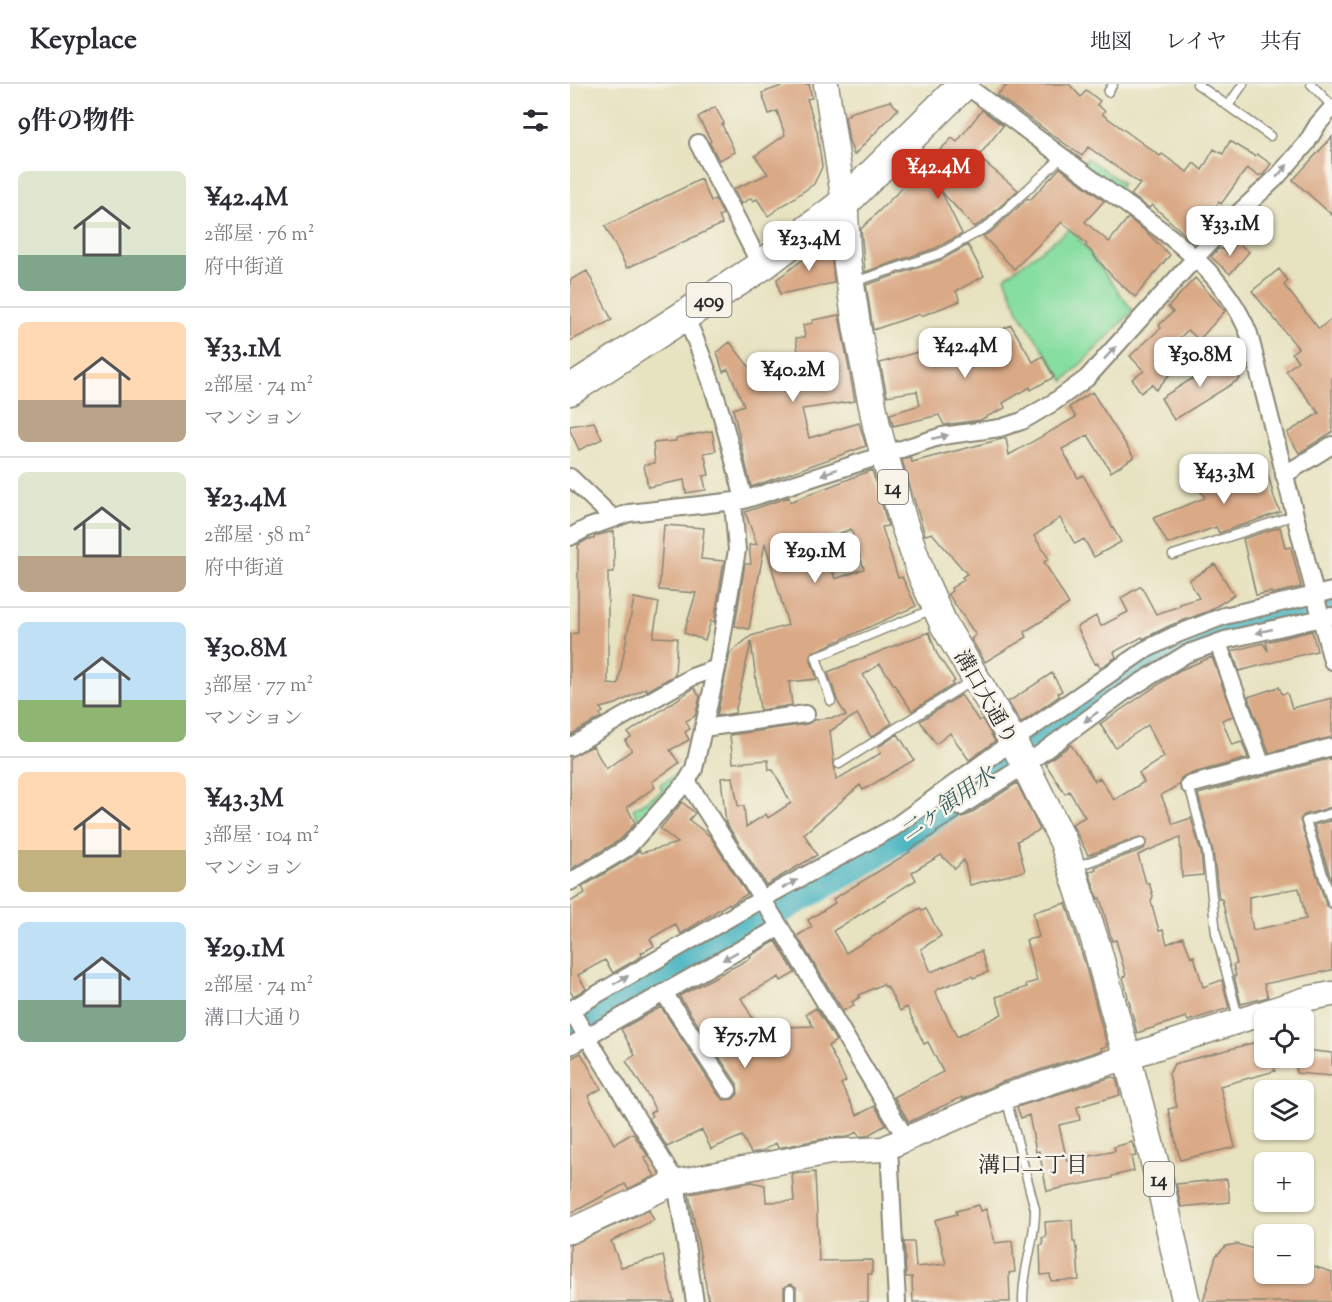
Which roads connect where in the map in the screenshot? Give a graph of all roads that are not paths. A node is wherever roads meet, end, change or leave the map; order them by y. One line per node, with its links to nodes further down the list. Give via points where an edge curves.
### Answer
1 (826, 84): 11 (street, 溝口大通り)
2 (964, 84): 10 (street); 11 (highway, 409)
3 (1197, 84): 6 (lane)
4 (1243, 84): 6 (lane)
5 (1311, 84): 7 (lane)
6 (1228, 106): 8 (lane)
7 (1332, 107): 12 (street, one-way to 7, via 1276,178)
8 (1270, 136)
9 (698, 143): 13 (street)
10 (1062, 157): 12 (street); 14 (lane, via 987,227 939,254)
11 (844, 203): 13 (highway, 409); 14 (main road, 溝口大通り / 14)
12 (1196, 257): 18 (street, one-way to 12, via 942,436 1000,428 1022,421 1054,402 1094,370); 19 (street, via 1229,296 1249,334)
13 (761, 266): 15 (highway, 409)
14 (850, 283): 18 (main road, 溝口大通り / 14)
15 (685, 316): 16 (highway, 409); 21 (street, via 717,397)
16 (570, 390)
17 (1332, 445): 19 (street)
18 (884, 454): 21 (street, one-way to 21); 27 (main road, 溝口大通り / 14, via 903,521)
19 (1284, 475): 22 (street)
20 (570, 477): 23 (street)
21 (739, 502): 23 (street, via 629,513); 31 (street, via 737,550)
22 (1294, 515): 25 (lane); 28 (street)
23 (614, 519): 24 (street)
24 (570, 537)
25 (1173, 555)
26 (1332, 591): 28 (street)
27 (936, 608): 32 (main road, 溝口大通り / 14); 33 (lane, via 816,657)
28 (1321, 608): 29 (street, one-way to 29); 30 (street); 38 (street, via 1224,616 1175,635 1143,651)
29 (1218, 643): 38 (street, one-way to 38, via 1186,654); 40 (street)
30 (1332, 661)
31 (717, 668): 35 (street); 36 (street, via 692,677)
32 (976, 678): 38 (main road, 溝口大通り / 14); 39 (lane)
33 (831, 701)
34 (806, 714): 35 (street)
35 (703, 728): 41 (street)
36 (570, 747)
37 (1332, 747): 40 (street)
38 (1019, 754): 43 (street); 46 (main road, 溝口大通り / 14, via 1050,811); 49 (street, one-way to 38, via 893,828)
39 (839, 764)
40 (1262, 765): 42 (street)
41 (687, 782): 47 (street, via 627,848); 49 (street)
42 (1189, 785): 53 (lane, via 1207,852 1216,933)
43 (960, 807)
44 (1332, 813): 48 (lane, via 1306,821)
45 (1141, 843): 46 (lane)
46 (1072, 869): 55 (main road, 溝口大通り / 14)
47 (570, 882)
48 (1332, 903)
49 (771, 913): 50 (street, one-way to 50); 52 (street, one-way to 49); 58 (street)
50 (664, 993): 52 (street); 56 (street)
51 (1332, 994): 53 (street)
52 (576, 1018): 54 (street); 59 (street)
53 (1239, 1021): 55 (street)
54 (570, 1046)
55 (1127, 1056): 57 (street); 66 (main road, 溝口大通り / 14)
56 (728, 1090)
57 (1006, 1096): 58 (street); 65 (lane, via 1035,1209 1022,1286)
58 (898, 1143): 59 (street, via 883,1149 830,1152); 64 (street)
59 (676, 1182): 60 (street); 62 (street)
60 (570, 1231)
61 (790, 1290): 63 (lane)
62 (695, 1302)
63 (790, 1302)
64 (897, 1302)
65 (1023, 1302)
66 (1186, 1302)

